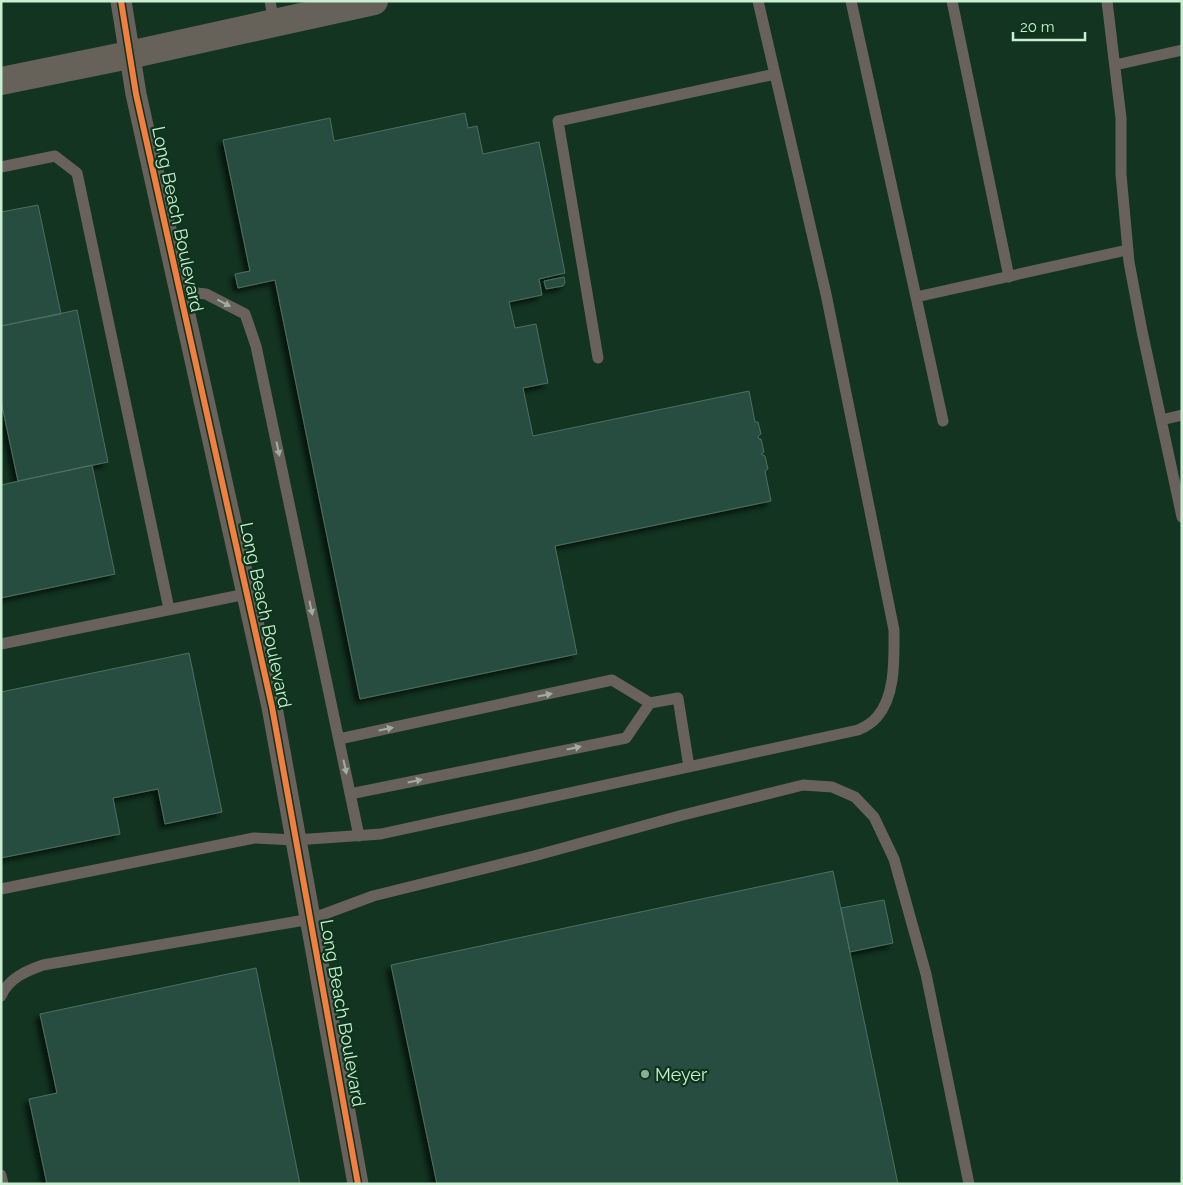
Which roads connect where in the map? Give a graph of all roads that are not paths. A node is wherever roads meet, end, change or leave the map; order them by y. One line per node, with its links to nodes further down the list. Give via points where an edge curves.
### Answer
1 (121, 1): 9 (street, Long Beach Boulevard)
2 (758, 1): 11 (lane)
3 (851, 1): 17 (lane)
4 (952, 1): 15 (lane)
5 (1107, 1): 10 (lane)
6 (364, 2): 7 (main road)
7 (272, 12): 9 (main road)
8 (1182, 50): 10 (lane)
9 (129, 55): 12 (main road); 16 (street, Long Beach Boulevard)
10 (1115, 65): 14 (lane, via 1121,118 1121,174)
11 (775, 74): 18 (lane, via 558,121); 28 (lane, via 826,294 894,630 894,660 885,706 877,717 858,730)
12 (1, 81)
13 (1, 167): 24 (lane, via 55,156 78,173)
14 (1127, 250): 15 (lane); 20 (lane)
15 (1009, 276): 17 (lane)
16 (178, 291): 23 (street, Long Beach Boulevard); 27 (lane, one-way to 27, via 206,294 245,314 256,346)
17 (916, 297): 21 (lane)
18 (598, 358)
19 (1182, 416): 20 (lane)
20 (1161, 420): 22 (lane)
21 (943, 421)
22 (1182, 516)
23 (246, 594): 24 (lane); 31 (street, Long Beach Boulevard, via 272,707)
24 (168, 609): 25 (lane)
25 (1, 644)
26 (650, 703): 27 (lane, one-way to 26, via 612,680); 28 (lane, via 678,698); 29 (lane, one-way to 26, via 626,738)
27 (339, 739): 29 (lane, one-way to 29)
28 (689, 767): 30 (lane)
29 (350, 794): 30 (lane)
30 (359, 836): 31 (lane)
31 (295, 840): 32 (lane, via 254,838); 33 (street, Long Beach Boulevard)
32 (1, 889)
33 (311, 919): 34 (lane, via 42,965 23,972 5,987); 37 (street, Long Beach Boulevard); 38 (lane, via 373,896 679,816 803,785 832,787 855,797 874,817 894,859 926,974)
34 (1, 996)
35 (1, 1175): 36 (lane)
36 (3, 1184)
37 (358, 1184)
38 (969, 1184)

